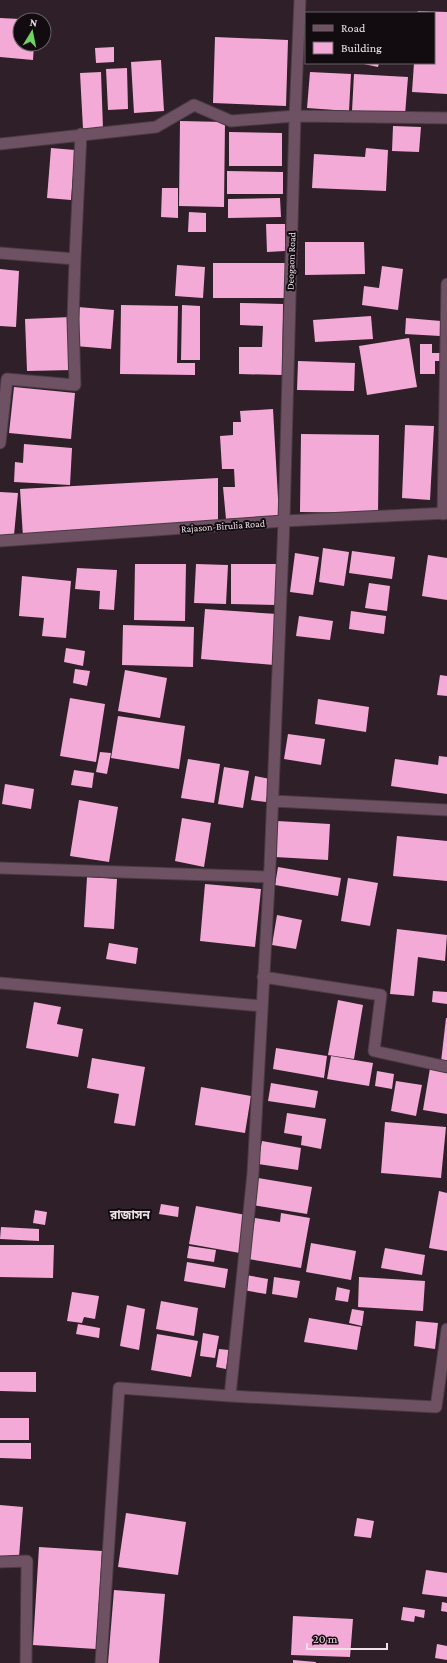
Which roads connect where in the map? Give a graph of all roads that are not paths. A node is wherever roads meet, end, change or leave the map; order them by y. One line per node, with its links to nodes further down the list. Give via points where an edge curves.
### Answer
1 (300, 0): 2 (street, Deogaon Road)
2 (295, 116): 3 (street); 4 (street, via 231,122 194,105 156,127); 11 (street, Deogaon Road)
3 (447, 118)
4 (81, 134): 5 (street); 7 (street)
5 (0, 144)
6 (0, 253): 7 (street)
7 (75, 259): 9 (street, via 75,385 7,379)
8 (447, 284): 10 (street)
9 (0, 443)
10 (445, 514): 11 (street, Rajason-Birulia Road)
11 (284, 521): 12 (street, Rajason-Birulia Road); 13 (street, Deogaon Road)
12 (0, 541)
13 (273, 800): 14 (street); 16 (street, Deogaon Road)
14 (447, 810)
15 (0, 868): 16 (street)
16 (269, 877): 17 (street, Deogaon Road)
17 (263, 977): 19 (street, Deogaon Road); 20 (street, via 381,995 374,1052)
18 (0, 983): 19 (street)
19 (262, 1006): 22 (street, Deogaon Road, via 253,1173)
20 (447, 1067)
21 (447, 1329): 22 (street, via 436,1407)
22 (230, 1396): 25 (street, via 119,1388)
23 (0, 1562): 24 (street, via 27,1561)
24 (26, 1663)
25 (101, 1663)

